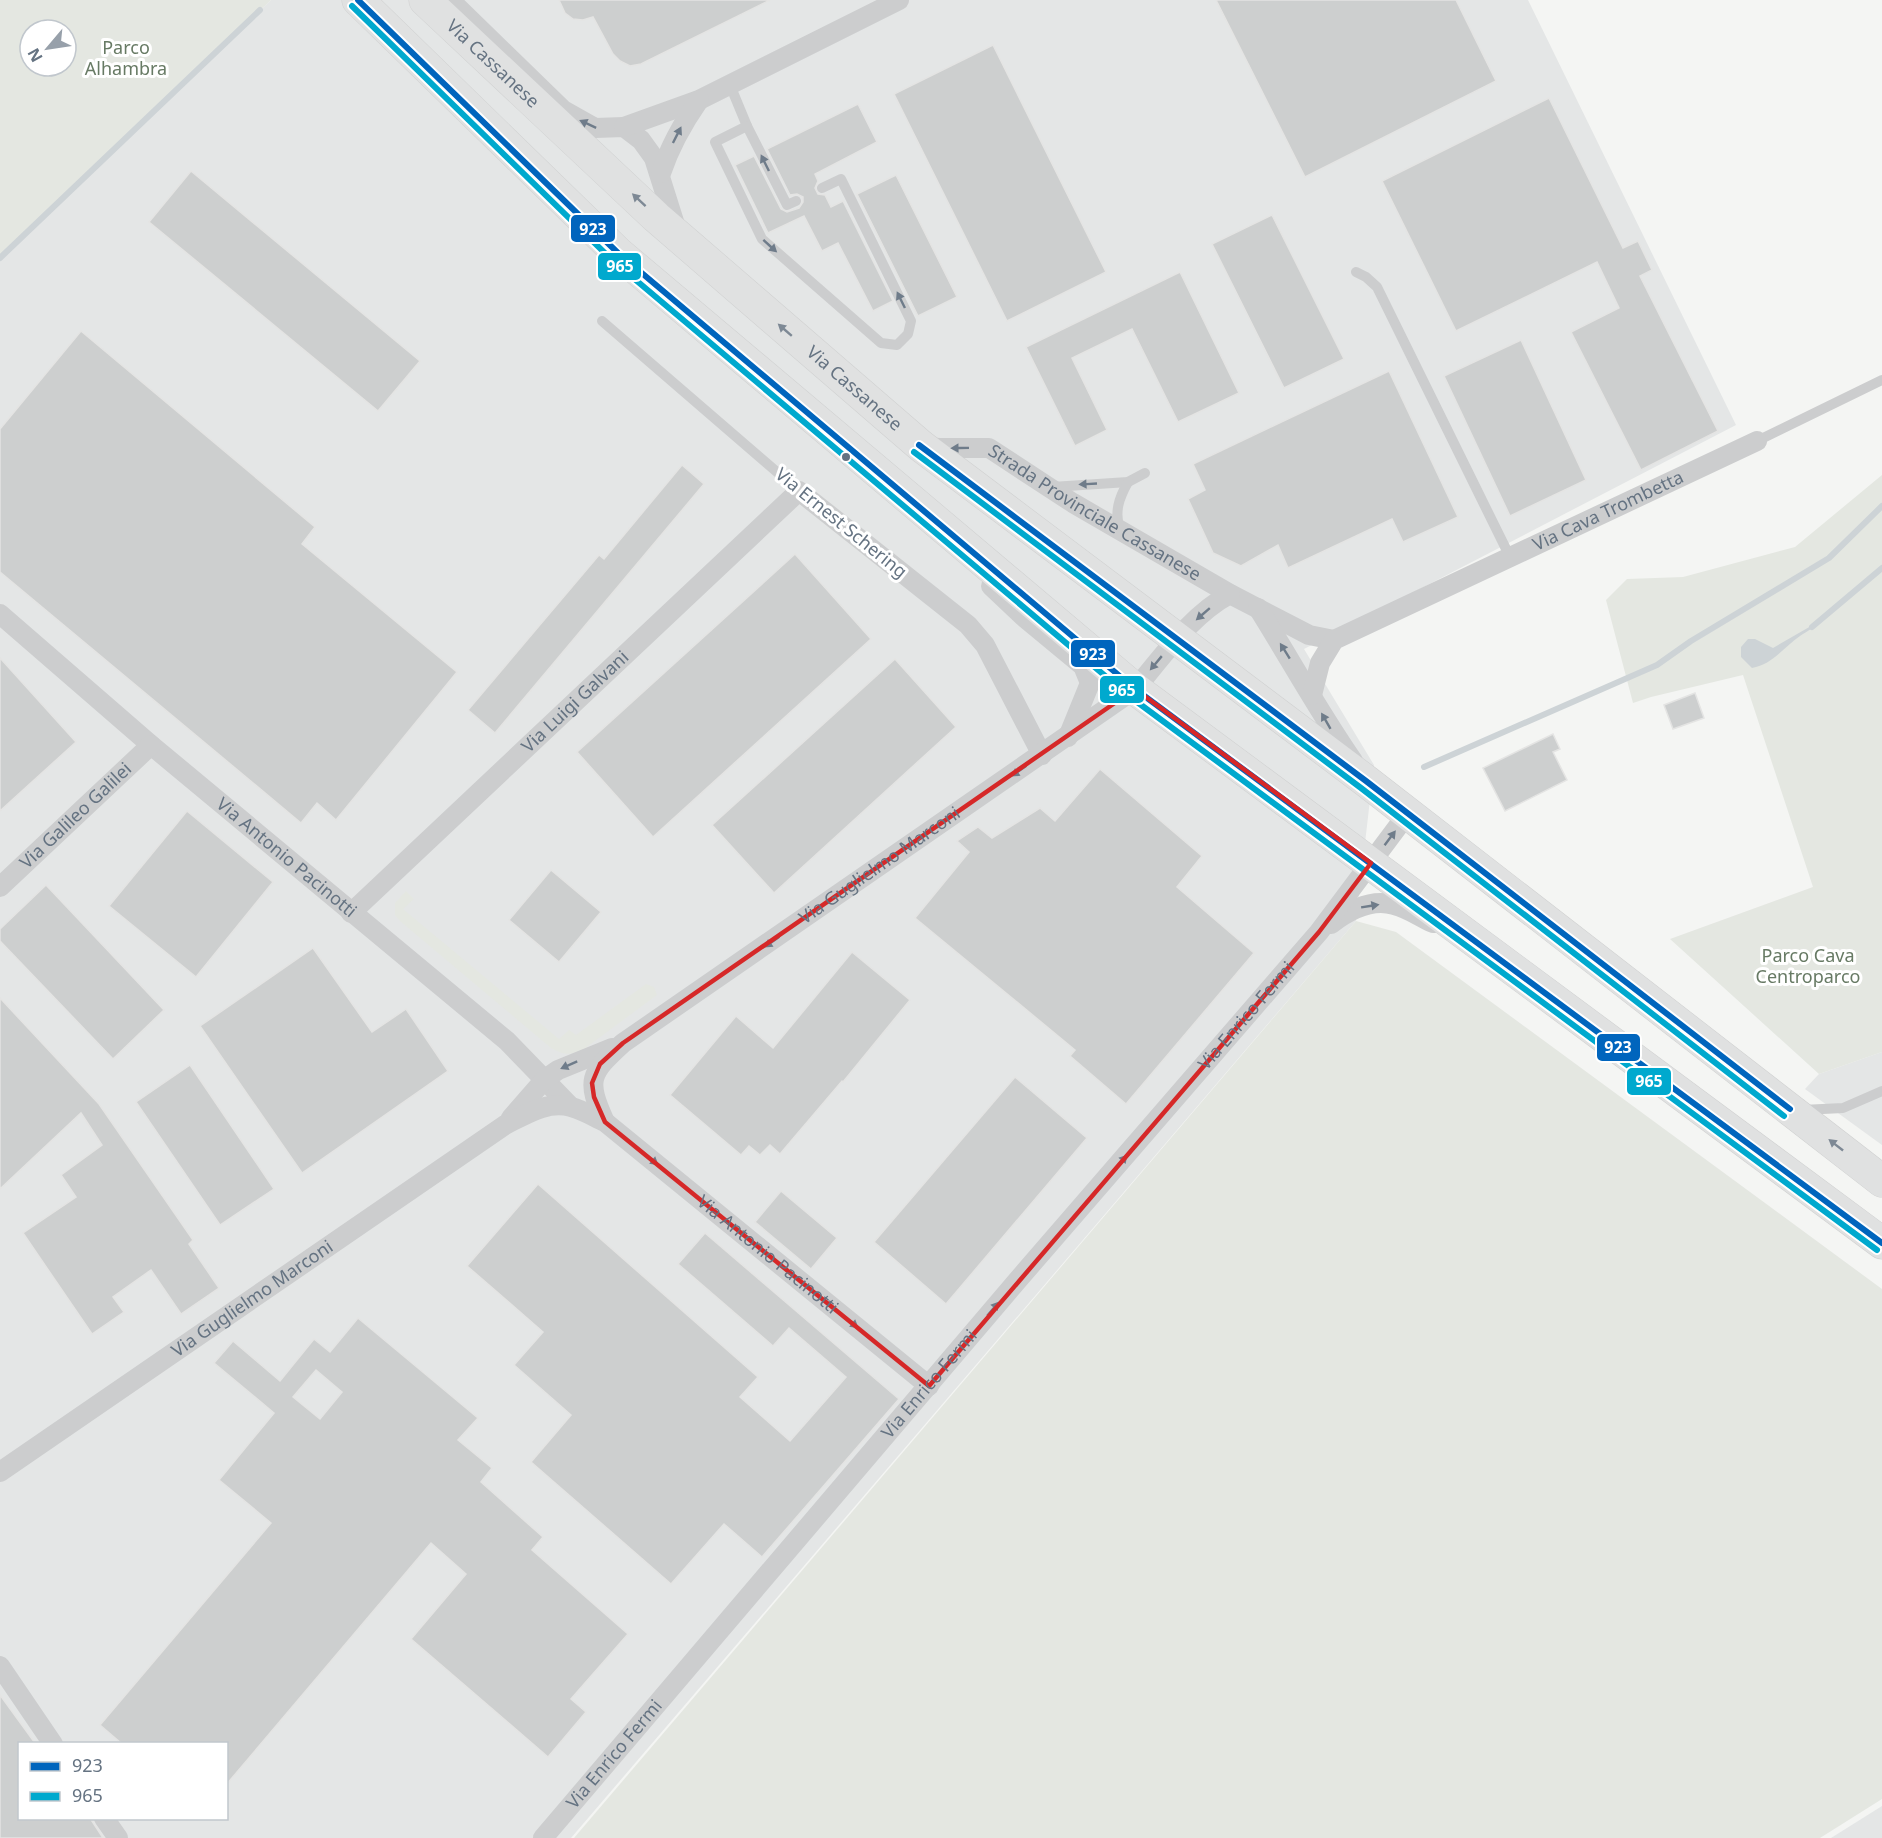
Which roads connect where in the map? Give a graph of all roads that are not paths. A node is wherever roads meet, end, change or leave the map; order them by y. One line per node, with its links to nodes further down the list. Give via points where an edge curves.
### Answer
1 (358, 0): 23 (main road, via 618,253)
2 (425, 0): 12 (main road, Via Cassanese, one-way to 2)
3 (450, 0): 8 (street, one-way to 3, via 595,128 563,110)
4 (899, 0): 5 (street)
5 (730, 85): 6 (street); 7 (lane)
6 (699, 100): 8 (street); 9 (street, one-way to 6, via 681,125)
7 (747, 126): 10 (lane, one-way to 10, via 714,142 762,239 881,343 897,345 908,334 911,321 841,179); 11 (lane, one-way to 7, via 787,206)
8 (624, 127): 9 (street, via 647,148)
9 (661, 173): 12 (street)
10 (822, 188)
11 (796, 201)
12 (679, 237): 17 (main road, Via Cassanese, one-way to 12)
13 (1356, 272): 24 (lane, via 1377,286)
14 (602, 321): 21 (lane, Via Ernest Schering)
15 (1882, 380): 16 (lane, Via Cava Trombetta)
16 (1757, 441): 24 (street, Via Cava Trombetta)
17 (921, 446): 20 (street, Strada Provinciale Cassanese, one-way to 17, via 989,448); 28 (main road, Via Cassanese)
18 (1145, 473): 19 (lane)
19 (1128, 482): 20 (lane, one-way to 20); 22 (lane, via 1117,507)
20 (1048, 487): 22 (street, Strada Provinciale Cassanese)
21 (799, 491): 34 (street, Via Ernest Schering, via 968,625 985,645); 39 (street, Via Luigi Galvani)
22 (1120, 530): 25 (street, Strada Provinciale Cassanese)
23 (973, 552): 30 (main road); 32 (street, via 989,584 1083,666 1090,683)
24 (1510, 557): 29 (street, Via Cava Trombetta)
25 (1230, 594): 26 (street, Strada Provinciale Cassanese); 28 (street, Strada Provinciale Cassanese, one-way to 28, via 1218,600)
26 (1258, 608): 29 (street, via 1309,635); 31 (street, one-way to 26)
27 (0, 614): 33 (street, Via Antonio Pacinotti)
28 (1178, 638): 30 (street, Strada Provinciale Cassanese, one-way to 30); 35 (main road, Via Cassanese)
29 (1334, 640): 31 (street, via 1320,663)
30 (1135, 689): 32 (street, Via Guglielmo Marconi); 37 (main road)
31 (1312, 695): 35 (street, one-way to 31)
32 (1068, 736): 34 (street, Via Guglielmo Marconi)
33 (150, 745): 38 (street, Via Galileo Galilei); 39 (street, Via Antonio Pacinotti)
34 (1042, 755): 42 (street, Via Guglielmo Marconi, one-way to 42)
35 (1366, 781): 36 (main road, Via Cassanese)
36 (1408, 813): 37 (street, Via Enrico Fermi, one-way to 36); 46 (main road, Via Cassanese)
37 (1371, 863): 40 (street, Via Enrico Fermi); 41 (main road)
38 (0, 887)
39 (351, 912): 43 (street, Via Antonio Pacinotti, via 507,1041)
40 (1319, 932): 41 (street, Via Enrico Fermi, one-way to 41, via 1355,908 1386,904); 51 (street, Via Enrico Fermi, one-way to 40)
41 (1468, 934): 50 (main road)
42 (623, 1043): 43 (street, Via Guglielmo Marconi, one-way to 43); 47 (street, Via Guglielmo Marconi, via 600,1064 592,1083)
43 (545, 1079): 45 (street, Via Antonio Pacinotti); 48 (street, Via Guglielmo Marconi)
44 (1882, 1091): 46 (lane, via 1843,1108)
45 (570, 1106): 47 (street, Via Guglielmo Marconi); 48 (street, Via Guglielmo Marconi, via 537,1109)
46 (1791, 1110): 49 (main road, Via Cassanese, one-way to 46)
47 (605, 1122): 51 (street, Via Antonio Pacinotti, one-way to 51)
48 (505, 1125): 52 (street, Via Guglielmo Marconi)
49 (1882, 1181)
50 (1882, 1243)
51 (929, 1386): 57 (street, Via Enrico Fermi)
52 (0, 1472)
53 (0, 1666): 54 (street)
54 (52, 1742)
55 (105, 1820): 56 (street)
56 (116, 1838)
57 (543, 1838)

